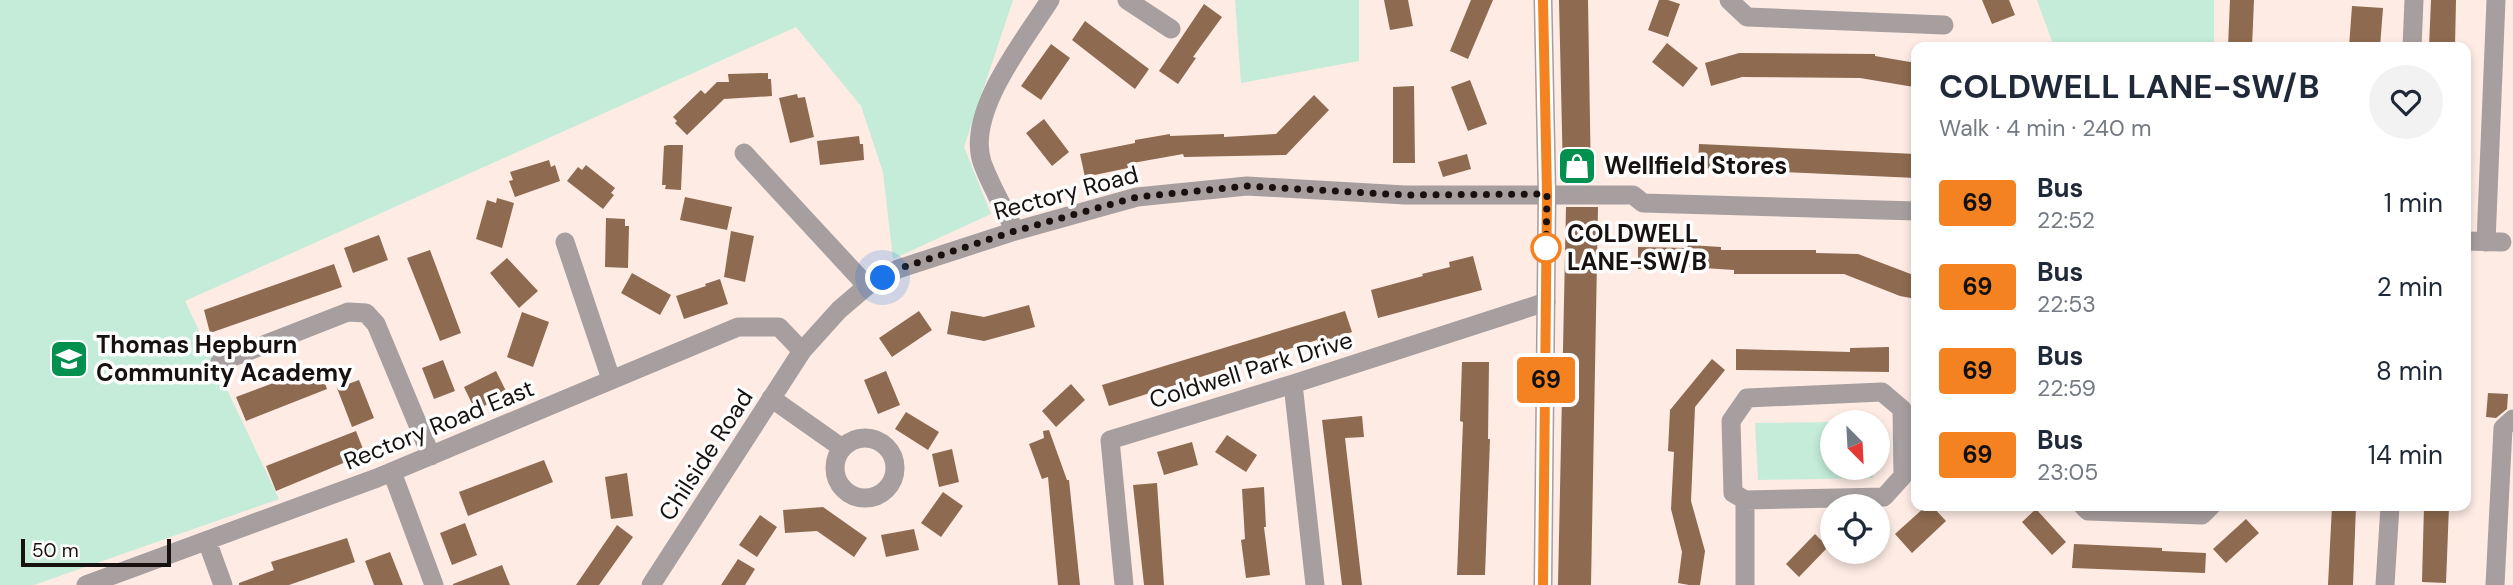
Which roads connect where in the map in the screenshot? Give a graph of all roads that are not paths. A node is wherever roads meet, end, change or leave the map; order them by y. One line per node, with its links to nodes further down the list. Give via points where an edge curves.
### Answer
1 (1050, 0): 13 (street, via 992,93 980,122 981,160)
2 (1127, 0): 8 (street)
3 (1543, 0): 11 (street)
4 (1729, 0): 7 (street, via 1747,17)
5 (2414, 0): 9 (street)
6 (2496, 0): 14 (street, via 2494,242)
7 (1944, 25)
8 (1171, 29)
9 (2412, 42)
10 (744, 153): 16 (street)
11 (1547, 194): 12 (street, Rectory Road, via 1633,195 1643,203); 13 (street, Rectory Road, via 1405,195 1247,186 1137,197); 17 (street)
12 (1911, 211)
13 (1015, 231): 16 (street, Rectory Road, via 898,269)
14 (2471, 241)
15 (565, 242): 20 (street)
16 (867, 286): 18 (street, Rectory Road)
17 (1546, 302): 21 (street, Coldwell Park Drive); 38 (street)
18 (802, 351): 20 (street, Rectory Road East, via 779,327 738,327); 22 (street, Chilside Road)
19 (220, 362): 25 (street, via 348,312 366,313 376,324)
20 (611, 379): 25 (street, Rectory Road East)
21 (1293, 384): 36 (street, Coldwell Park Drive, via 1110,440); 37 (street)
22 (771, 398): 24 (street); 35 (street, Chilside Road)
23 (2513, 419): 41 (street, via 2503,428)
24 (842, 448)
25 (431, 456): 26 (street, Rectory Road East)
26 (391, 472): 31 (street, Rectory Road East); 34 (street)
27 (1745, 500): 27 (street, via 1884,497 1903,476 1902,409 1882,392 1747,398 1731,421 1733,493); 39 (street)
28 (2088, 511): 29 (street, via 2202,515)
29 (2206, 511)
30 (2390, 511): 40 (street)
31 (208, 541): 32 (street, Rectory Road East); 33 (street)
32 (86, 585)
33 (223, 585)
34 (434, 585)
35 (652, 585)
36 (1124, 585)
37 (1315, 585)
38 (1543, 585)
39 (1745, 585)
40 (2385, 585)
41 (2495, 585)

